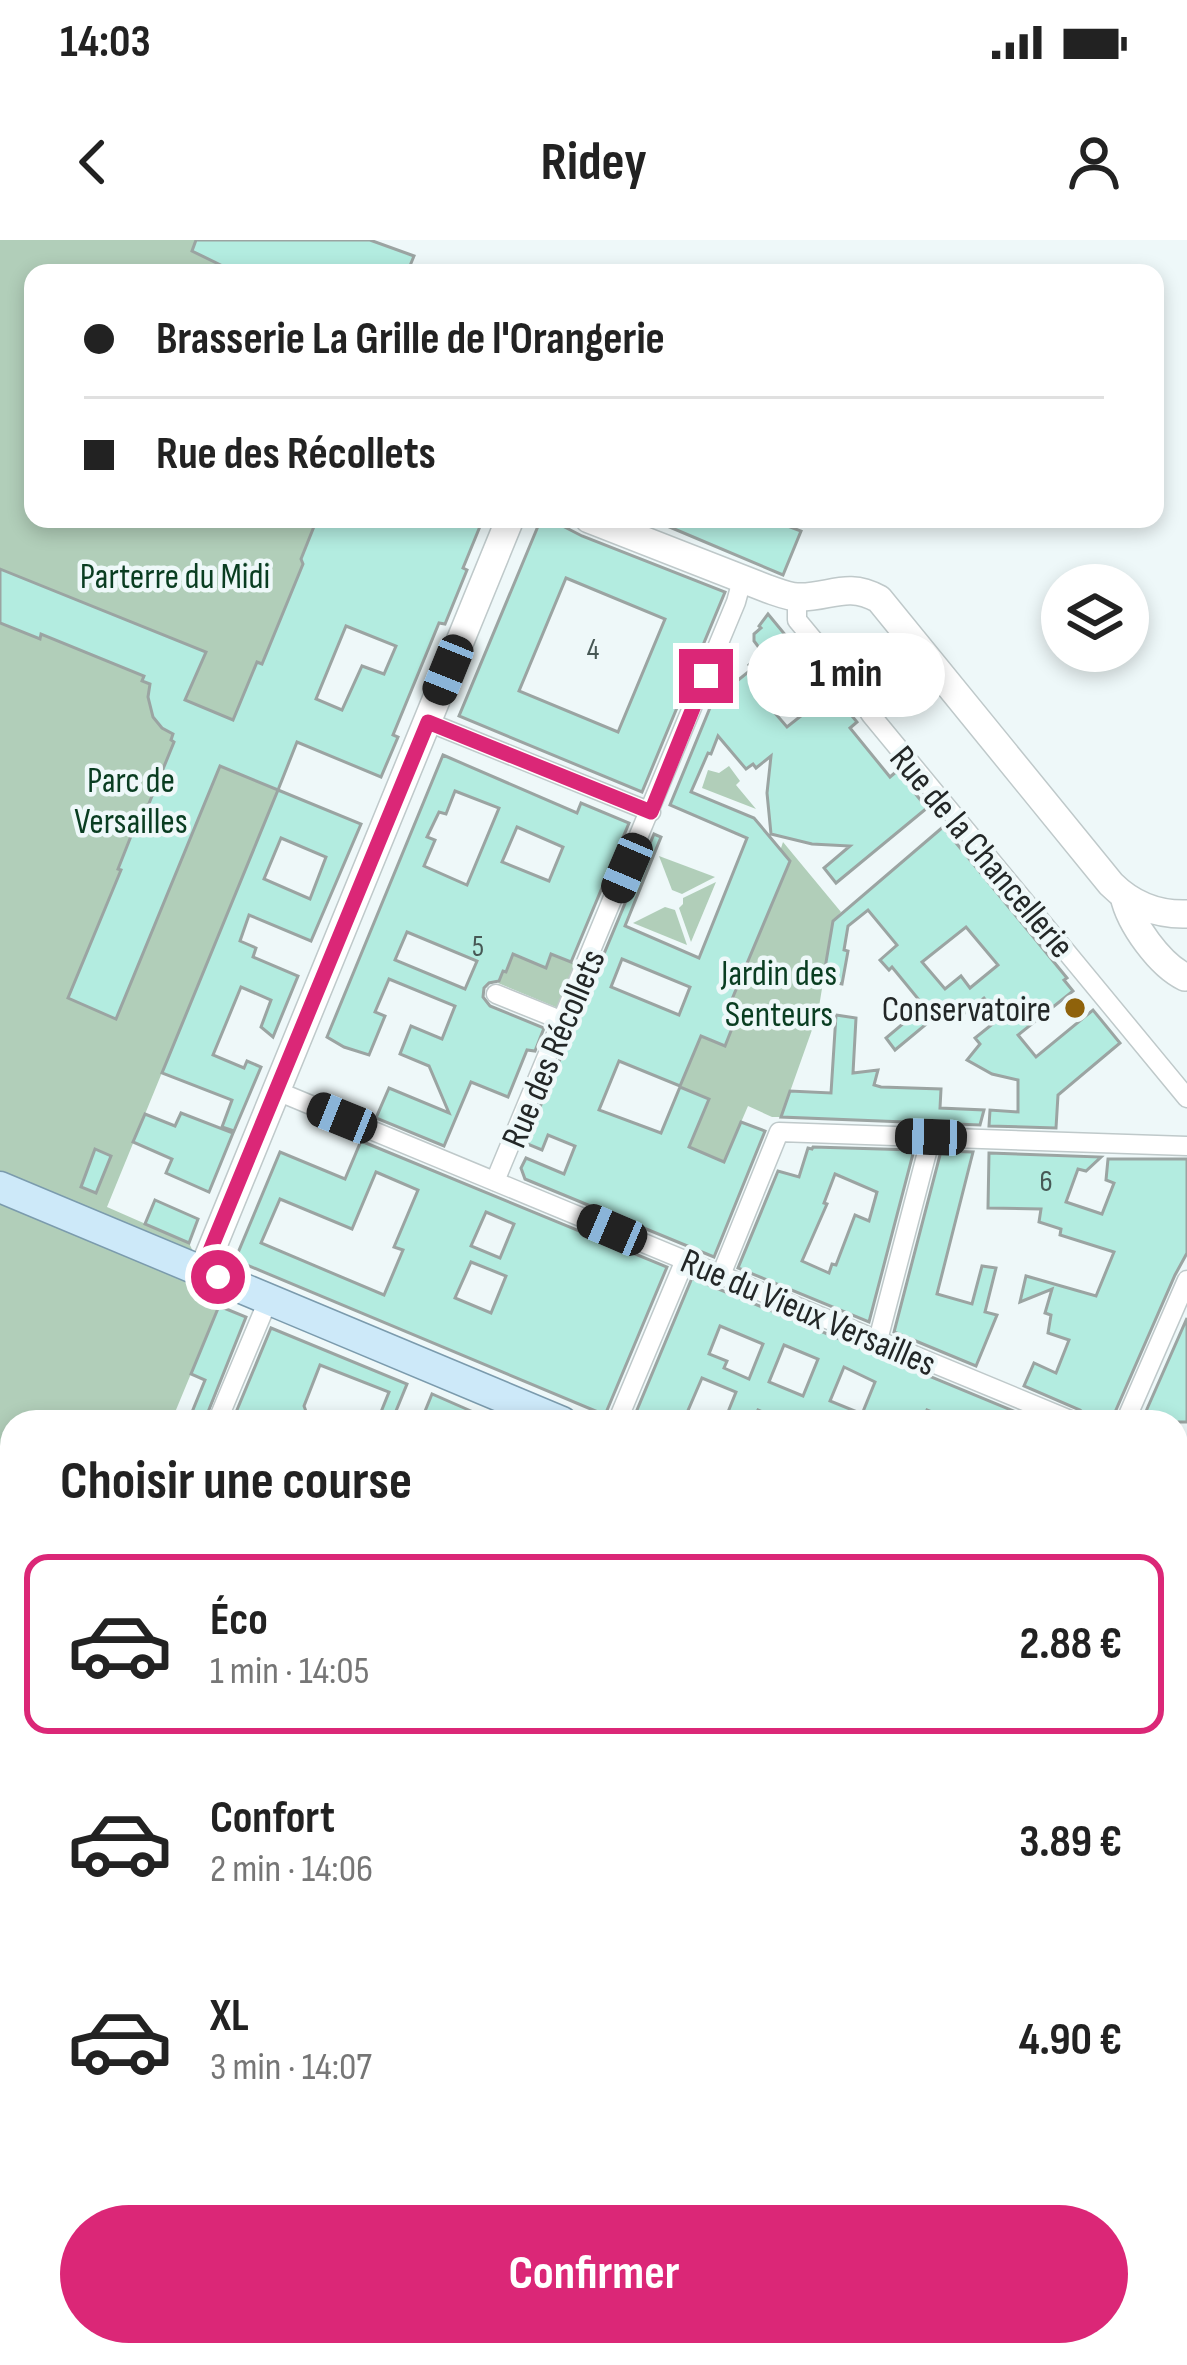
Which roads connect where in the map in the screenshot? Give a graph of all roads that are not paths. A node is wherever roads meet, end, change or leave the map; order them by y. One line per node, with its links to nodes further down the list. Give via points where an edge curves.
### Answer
1 (506, 528): 5 (main road)
2 (612, 528): 3 (main road)
3 (742, 580): 4 (main road); 6 (street, Rue des Récollets)
4 (797, 597): 7 (main road, via 849,590 879,599); 14 (street, Rue de la Chancellerie, via 796,620)
5 (428, 722): 6 (street); 13 (main road)
6 (651, 812): 12 (street, Rue des Récollets)
7 (1124, 896): 8 (main road); 10 (main road, via 1127,913 1169,969)
8 (1158, 913): 9 (main road); 10 (main road)
9 (1187, 914)
10 (1186, 978)
11 (496, 994): 12 (street)
12 (563, 1021): 17 (street, Rue des Récollets)
13 (277, 1090): 17 (street, Rue du Vieux Versailles); 20 (main road)
14 (1187, 1098)
15 (931, 1137): 16 (street); 21 (street, via 779,1132); 24 (street)
16 (1187, 1146)
17 (495, 1181): 19 (street, Rue du Vieux Versailles)
18 (0, 1187): 20 (main road)
19 (685, 1260): 21 (street, Rue du Vieux Versailles); 27 (street)
20 (202, 1270): 23 (main road)
21 (721, 1275): 24 (street, Rue du Vieux Versailles)
22 (1187, 1280): 29 (street)
23 (269, 1298): 25 (street); 26 (main road)
24 (878, 1340): 28 (street, Rue du Vieux Versailles)
25 (222, 1410)
26 (534, 1410)
27 (622, 1410)
28 (1046, 1410)
29 (1130, 1410)

